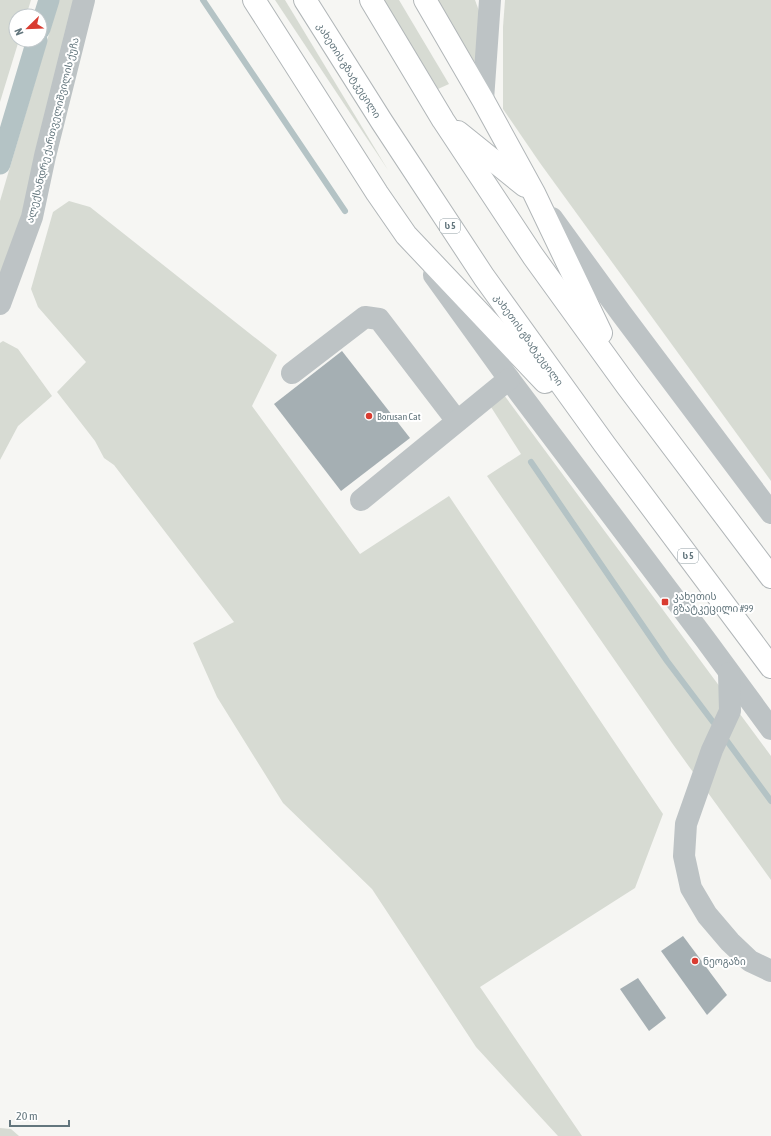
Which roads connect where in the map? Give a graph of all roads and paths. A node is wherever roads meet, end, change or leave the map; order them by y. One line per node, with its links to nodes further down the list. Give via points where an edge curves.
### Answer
1 (84, 0): 11 (street, ალექსანდრე ქართველიშვილის ქუჩა, via 32,217)
2 (254, 0): 10 (highway)
3 (305, 0): 16 (highway, კახეთის გზატკეცილი / ს 5, via 484,277)
4 (371, 0): 8 (highway)
5 (424, 0): 7 (highway)
6 (490, 0): 7 (street)
7 (483, 100): 9 (highway)
8 (443, 120): 9 (highway); 14 (highway, via 533,256)
9 (534, 193): 14 (highway); 18 (street)
10 (406, 235): 13 (street); 16 (highway)
11 (0, 304)
12 (292, 373): 15 (street, via 365,317 378,319)
13 (509, 379): 15 (street); 21 (street)
14 (627, 386): 19 (highway)
15 (457, 421): 17 (street)
16 (605, 445): 20 (highway, კახეთის გზატკეცილი / ს 5)
17 (361, 500)
18 (771, 513)
19 (771, 577)
20 (771, 667)
21 (729, 673): 22 (street); 23 (street, via 730,711 712,750 686,824 684,856 691,888 707,915 750,961)
22 (771, 729)
23 (771, 971)

